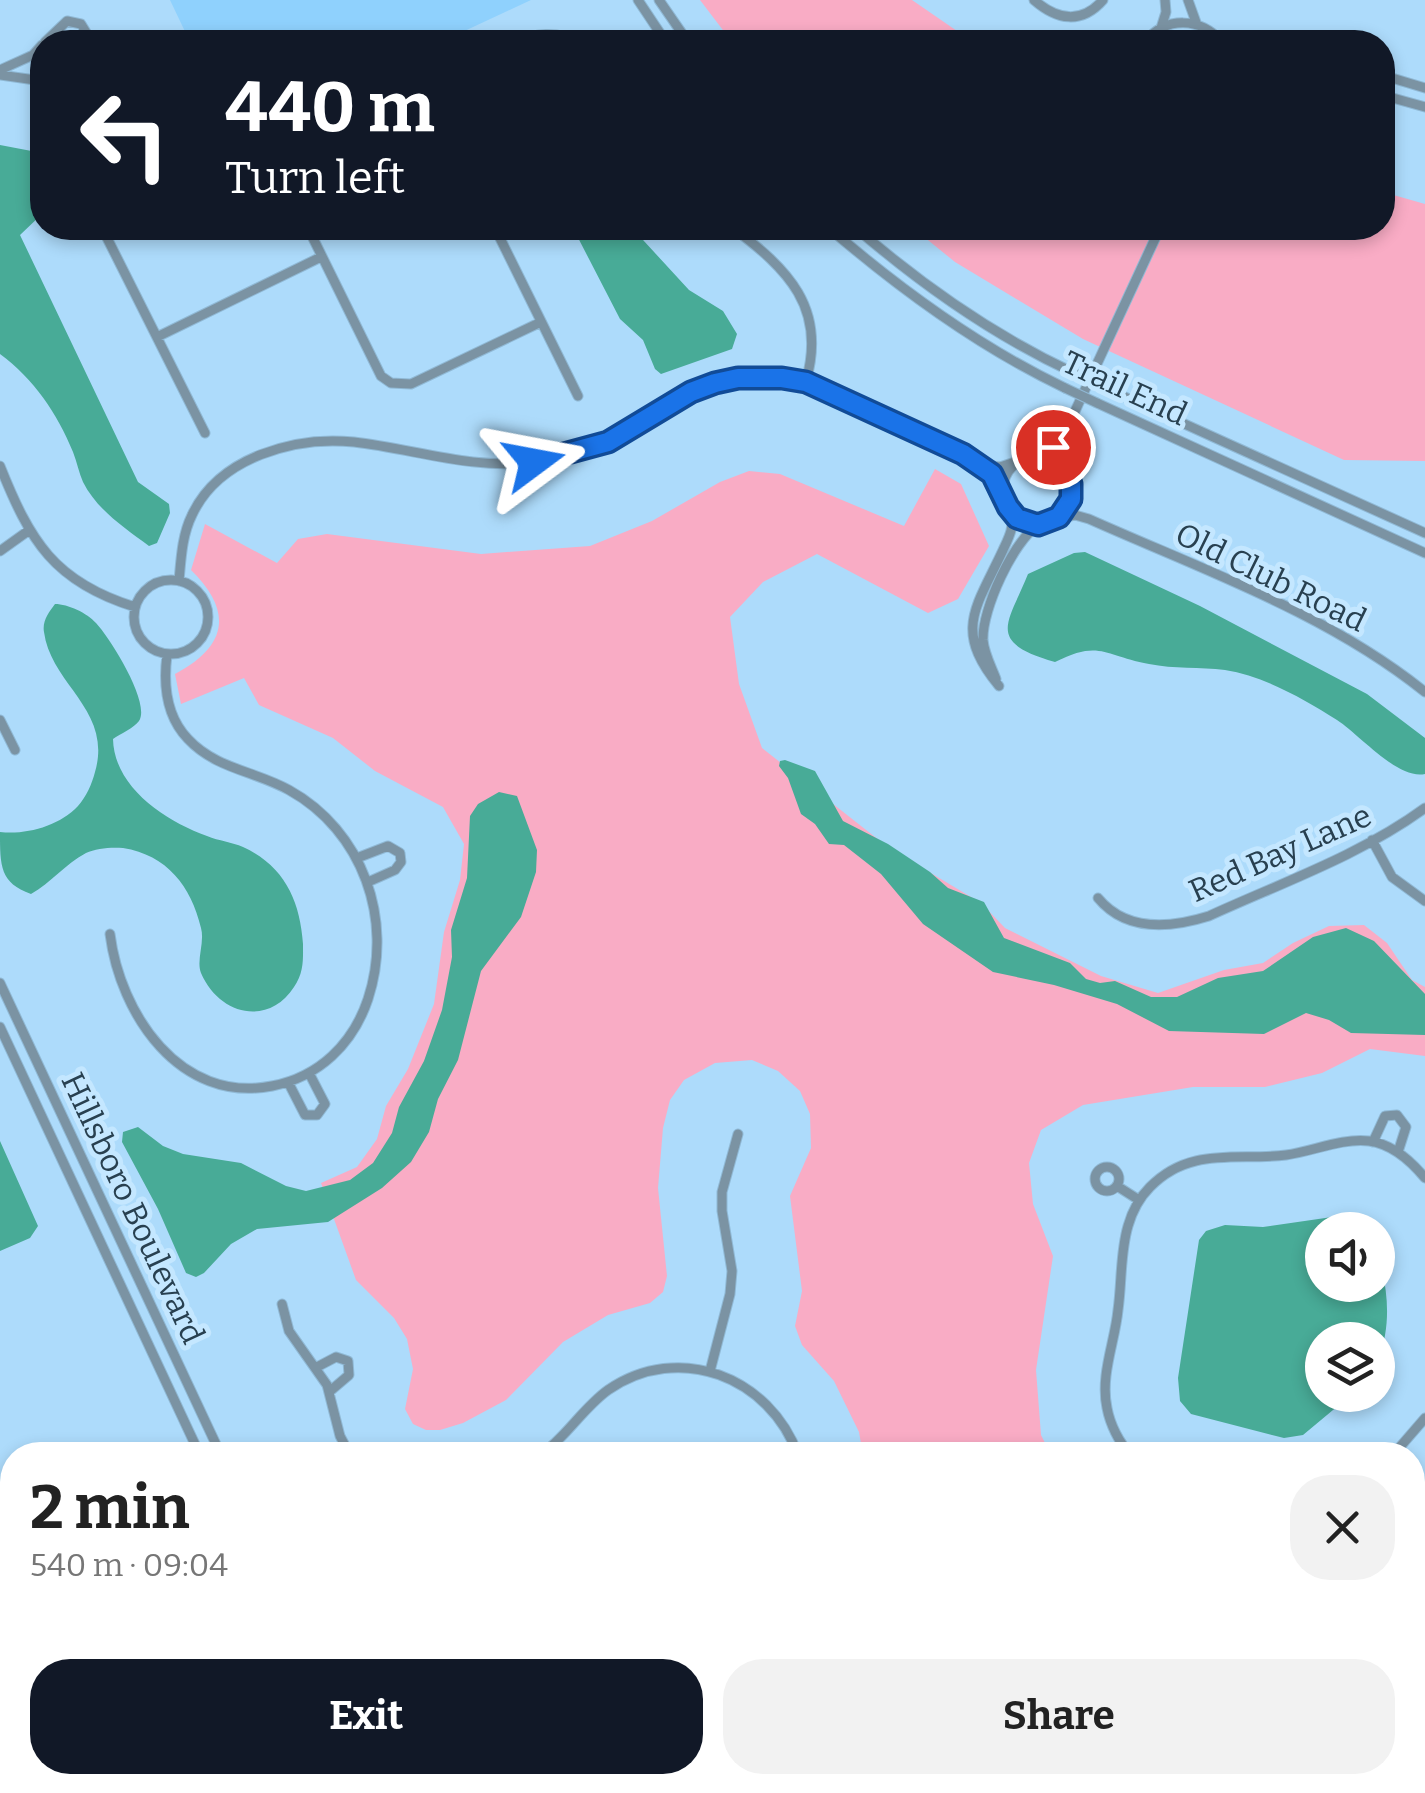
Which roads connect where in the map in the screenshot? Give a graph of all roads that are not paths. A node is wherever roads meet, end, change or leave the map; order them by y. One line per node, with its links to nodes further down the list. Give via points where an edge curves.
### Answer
1 (638, 0): 11 (street)
2 (660, 0): 12 (street)
3 (1034, 0): 4 (street, via 1048,12 1073,18)
4 (1103, 0)
5 (1165, 0): 8 (street)
6 (1188, 0): 7 (street)
7 (1197, 24): 8 (street); 14 (street)
8 (1161, 28): 13 (street)
9 (57, 30): 10 (street, via 66,21)
10 (85, 30)
11 (658, 30)
12 (680, 30)
13 (1159, 30)
14 (1208, 30)
15 (30, 56): 16 (street)
16 (0, 72): 17 (street)
17 (30, 79)
18 (1395, 79): 19 (street)
19 (1425, 88)
20 (1395, 98): 21 (street)
21 (1425, 106)
22 (108, 240): 31 (street)
23 (314, 240): 29 (street)
24 (501, 240): 30 (street)
25 (748, 240): 32 (street, via 781,266 802,300 812,338)
26 (844, 240): 50 (street, Trail End, bridge, via 930,309 1021,366)
27 (871, 240): 48 (street, Trail End, bridge, via 992,330)
28 (1155, 240): 35 (street)
29 (321, 256): 30 (street, via 381,376 401,386); 31 (street)
30 (541, 322): 33 (street)
31 (157, 337): 34 (street)
32 (806, 382): 38 (street); 51 (street, via 760,376 715,383 608,442 534,462 456,462 336,441 270,452 230,471 201,500 185,534)
33 (578, 396)
34 (205, 434)
35 (1064, 439): 36 (street); 40 (street)
36 (1037, 456): 37 (street); 40 (street)
37 (1021, 460): 38 (street); 42 (street, via 1009,471)
38 (982, 465): 42 (street)
39 (0, 466): 47 (street)
40 (1064, 470): 41 (street)
41 (1072, 491): 44 (street); 45 (street)
42 (1004, 493): 43 (street)
43 (1012, 513): 46 (street); 46 (street, via 1012,530 971,632 981,665 999,686 985,650 984,624 1018,545)
44 (1089, 518): 45 (street, Old Club Road); 54 (street, Old Club Road, via 1310,618)
45 (1052, 521): 46 (street)
46 (1038, 525)
47 (28, 531): 49 (street); 52 (street, via 77,580)
48 (1425, 533)
49 (0, 551)
50 (1425, 552)
51 (179, 581): 52 (street, via 154,585); 53 (street, via 202,597 207,624 193,647)
52 (135, 607): 53 (street, via 142,640)
53 (167, 655): 59 (street, via 165,692 188,740 216,762 307,802)
54 (1425, 692)
55 (0, 720): 56 (street)
56 (15, 750)
57 (1425, 808): 58 (street, Red Bay Lane)
58 (1372, 840): 61 (street, Red Bay Lane, via 1186,924 1130,921); 62 (street, via 1392,877)
59 (357, 858): 60 (street); 60 (street, via 388,846 400,853 395,870)
60 (368, 882): 66 (street, via 377,937 372,987 344,1045)
61 (1098, 898)
62 (1425, 901)
63 (110, 934): 67 (street, via 114,962 143,1026 170,1060 229,1086)
64 (0, 983): 80 (street, Hillsboro Boulevard)
65 (0, 1027): 79 (street, Hillsboro Boulevard)
66 (310, 1073): 67 (street); 67 (street, via 325,1104 317,1116 305,1115)
67 (288, 1082)
68 (738, 1134): 76 (street, via 722,1192 730,1294)
69 (1373, 1142): 70 (street); 70 (street, via 1385,1116 1397,1115 1406,1126); 73 (street, via 1195,1159 1160,1177)
70 (1398, 1152): 71 (street)
71 (1425, 1178)
72 (1117, 1186): 73 (street)
73 (1139, 1200): 84 (street, via 1124,1242 1105,1388)
74 (282, 1304): 75 (street, via 289,1331)
75 (317, 1366): 77 (street); 77 (street, via 336,1357 348,1361 349,1375)
76 (710, 1371): 82 (street, via 678,1367 622,1381); 83 (street, via 757,1394)
77 (329, 1392): 81 (street)
78 (1425, 1418): 85 (street)
79 (194, 1442)
80 (215, 1442)
81 (343, 1442)
82 (558, 1442)
83 (792, 1442)
84 (1122, 1442)
85 (1404, 1442)

